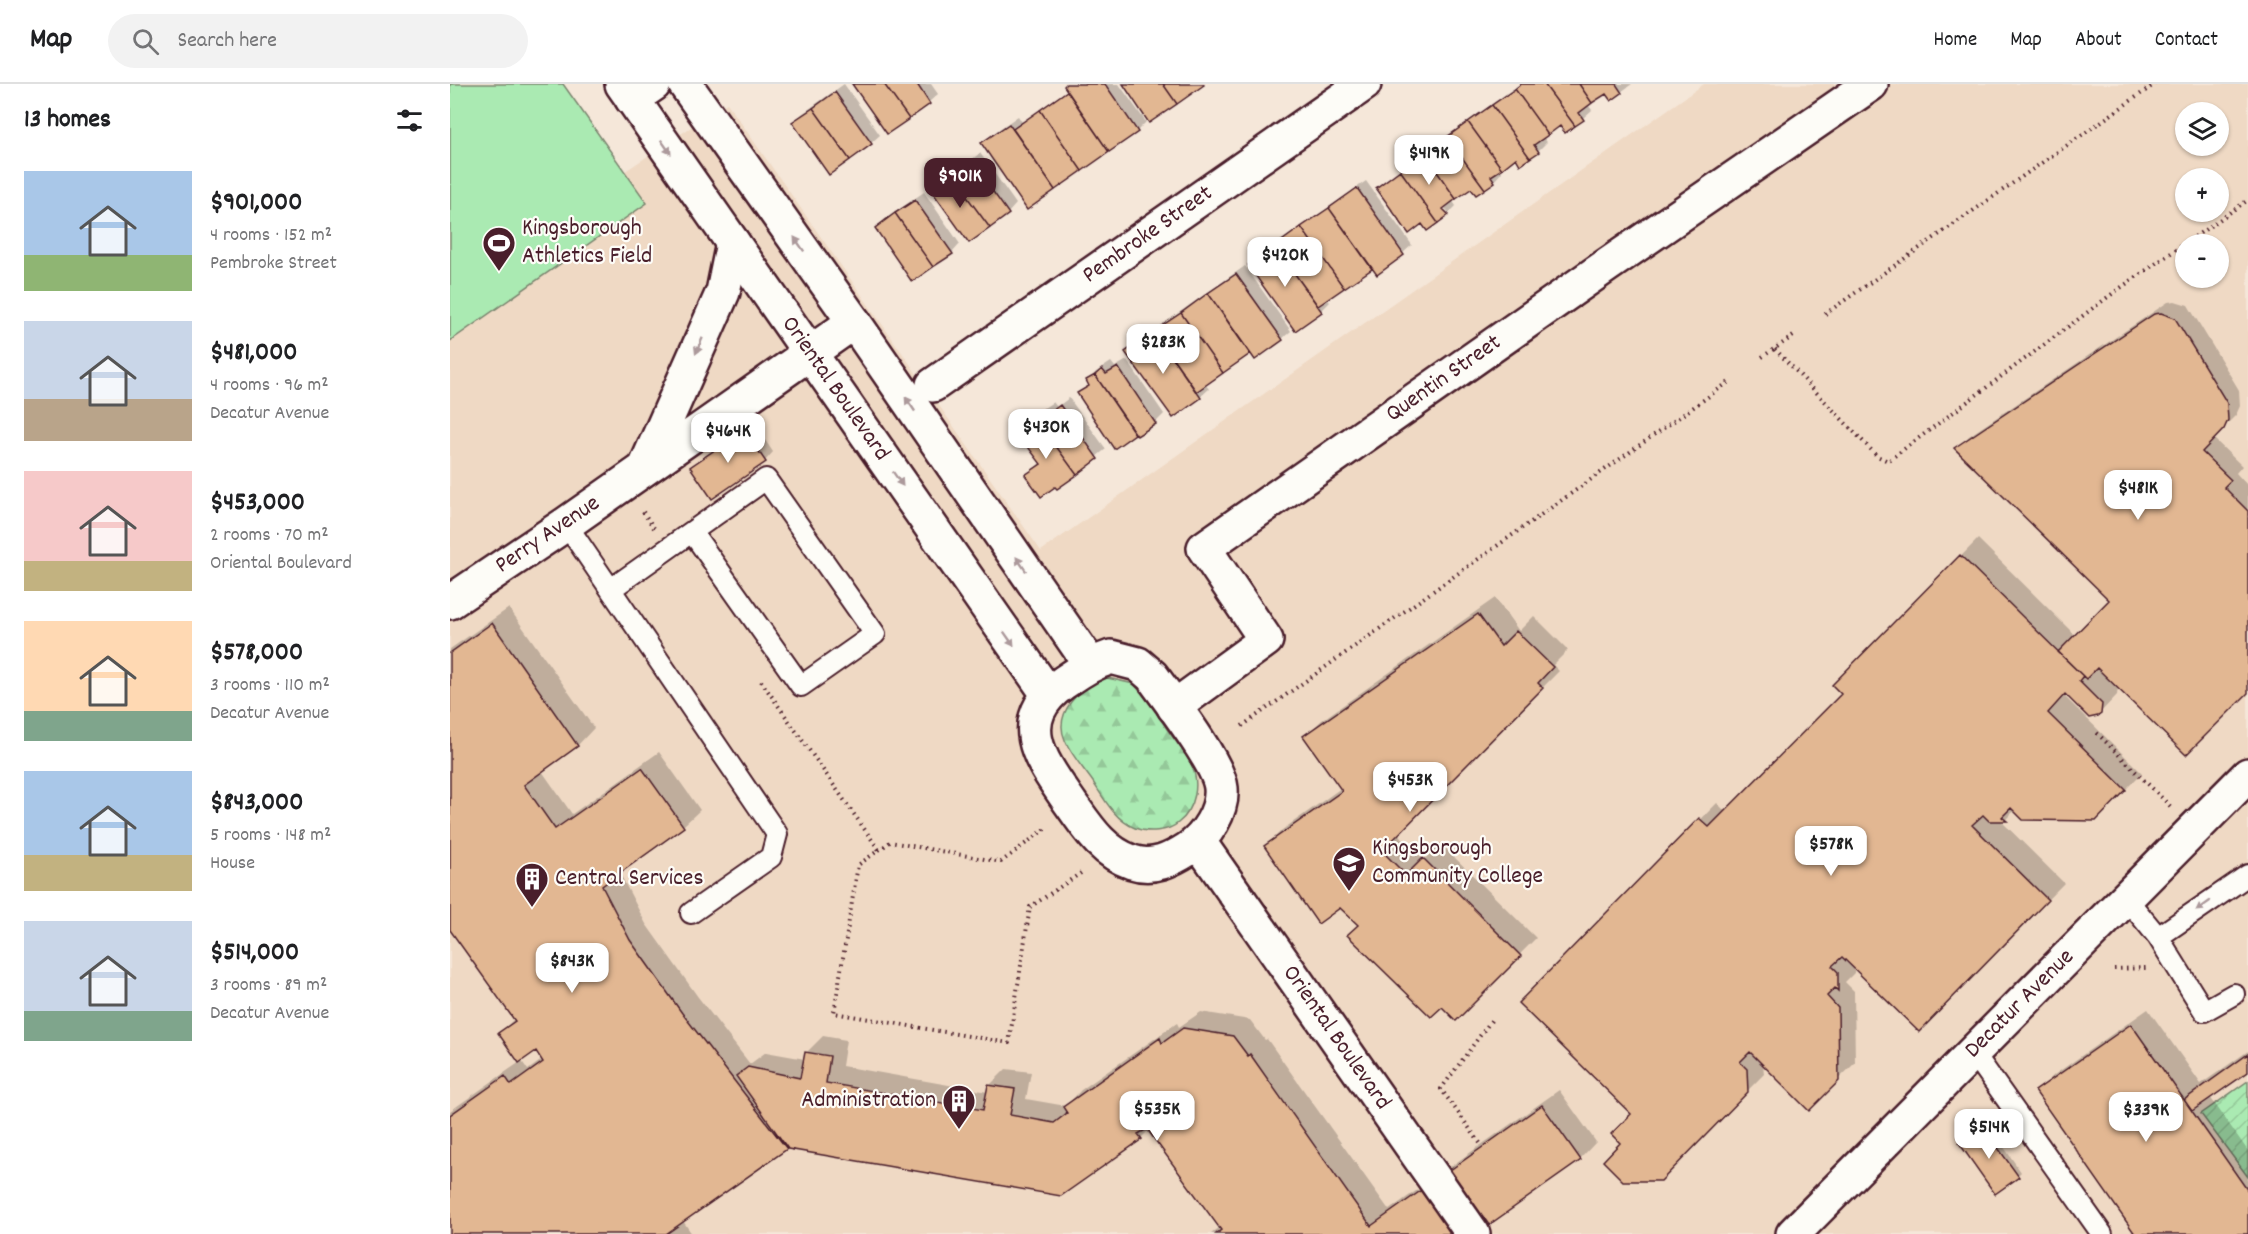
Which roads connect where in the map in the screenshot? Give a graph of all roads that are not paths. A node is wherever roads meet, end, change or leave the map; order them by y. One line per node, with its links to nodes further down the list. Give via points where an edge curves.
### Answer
1 (686, 84): 6 (street, one-way to 1)
2 (1364, 84): 8 (street, Pembroke Street)
3 (1871, 84): 16 (street, Quentin Street, via 1204,548 1266,640)
4 (636, 89): 5 (street, Oriental Boulevard, one-way to 5)
5 (733, 243): 7 (street, Oriental Boulevard); 9 (street, one-way to 9, via 723,292)
6 (854, 322): 7 (street, Perry Avenue); 14 (street, one-way to 6)
7 (810, 353): 9 (street, Perry Avenue); 15 (street, Oriental Boulevard, one-way to 15)
8 (933, 385)
9 (645, 468): 10 (street, Perry Avenue)
10 (566, 524): 12 (lane); 13 (street, Perry Avenue)
11 (692, 532): 11 (lane, via 766,479 875,634 801,686); 12 (lane)
12 (611, 589): 21 (lane, via 777,834 771,857)
13 (450, 602)
14 (1089, 664): 15 (street); 16 (street, via 1111,657 1138,664 1152,676)
15 (1048, 694): 18 (street, via 1034,726 1044,764 1090,832 1107,849 1133,862 1157,865)
16 (1174, 707): 18 (street, via 1215,768 1221,788 1219,806)
17 (2248, 775): 20 (street, Decatur Avenue)
18 (1199, 842): 25 (street, Oriental Boulevard)
19 (2248, 875): 22 (lane, one-way to 22)
20 (2126, 898): 22 (lane); 24 (street, Decatur Avenue)
21 (691, 913)
22 (2158, 937): 23 (lane, via 2205,1011)
23 (2234, 994)
24 (1973, 1052): 26 (street, Decatur Avenue); 27 (lane)
25 (1473, 1234)
26 (1793, 1234)
27 (2102, 1234)

